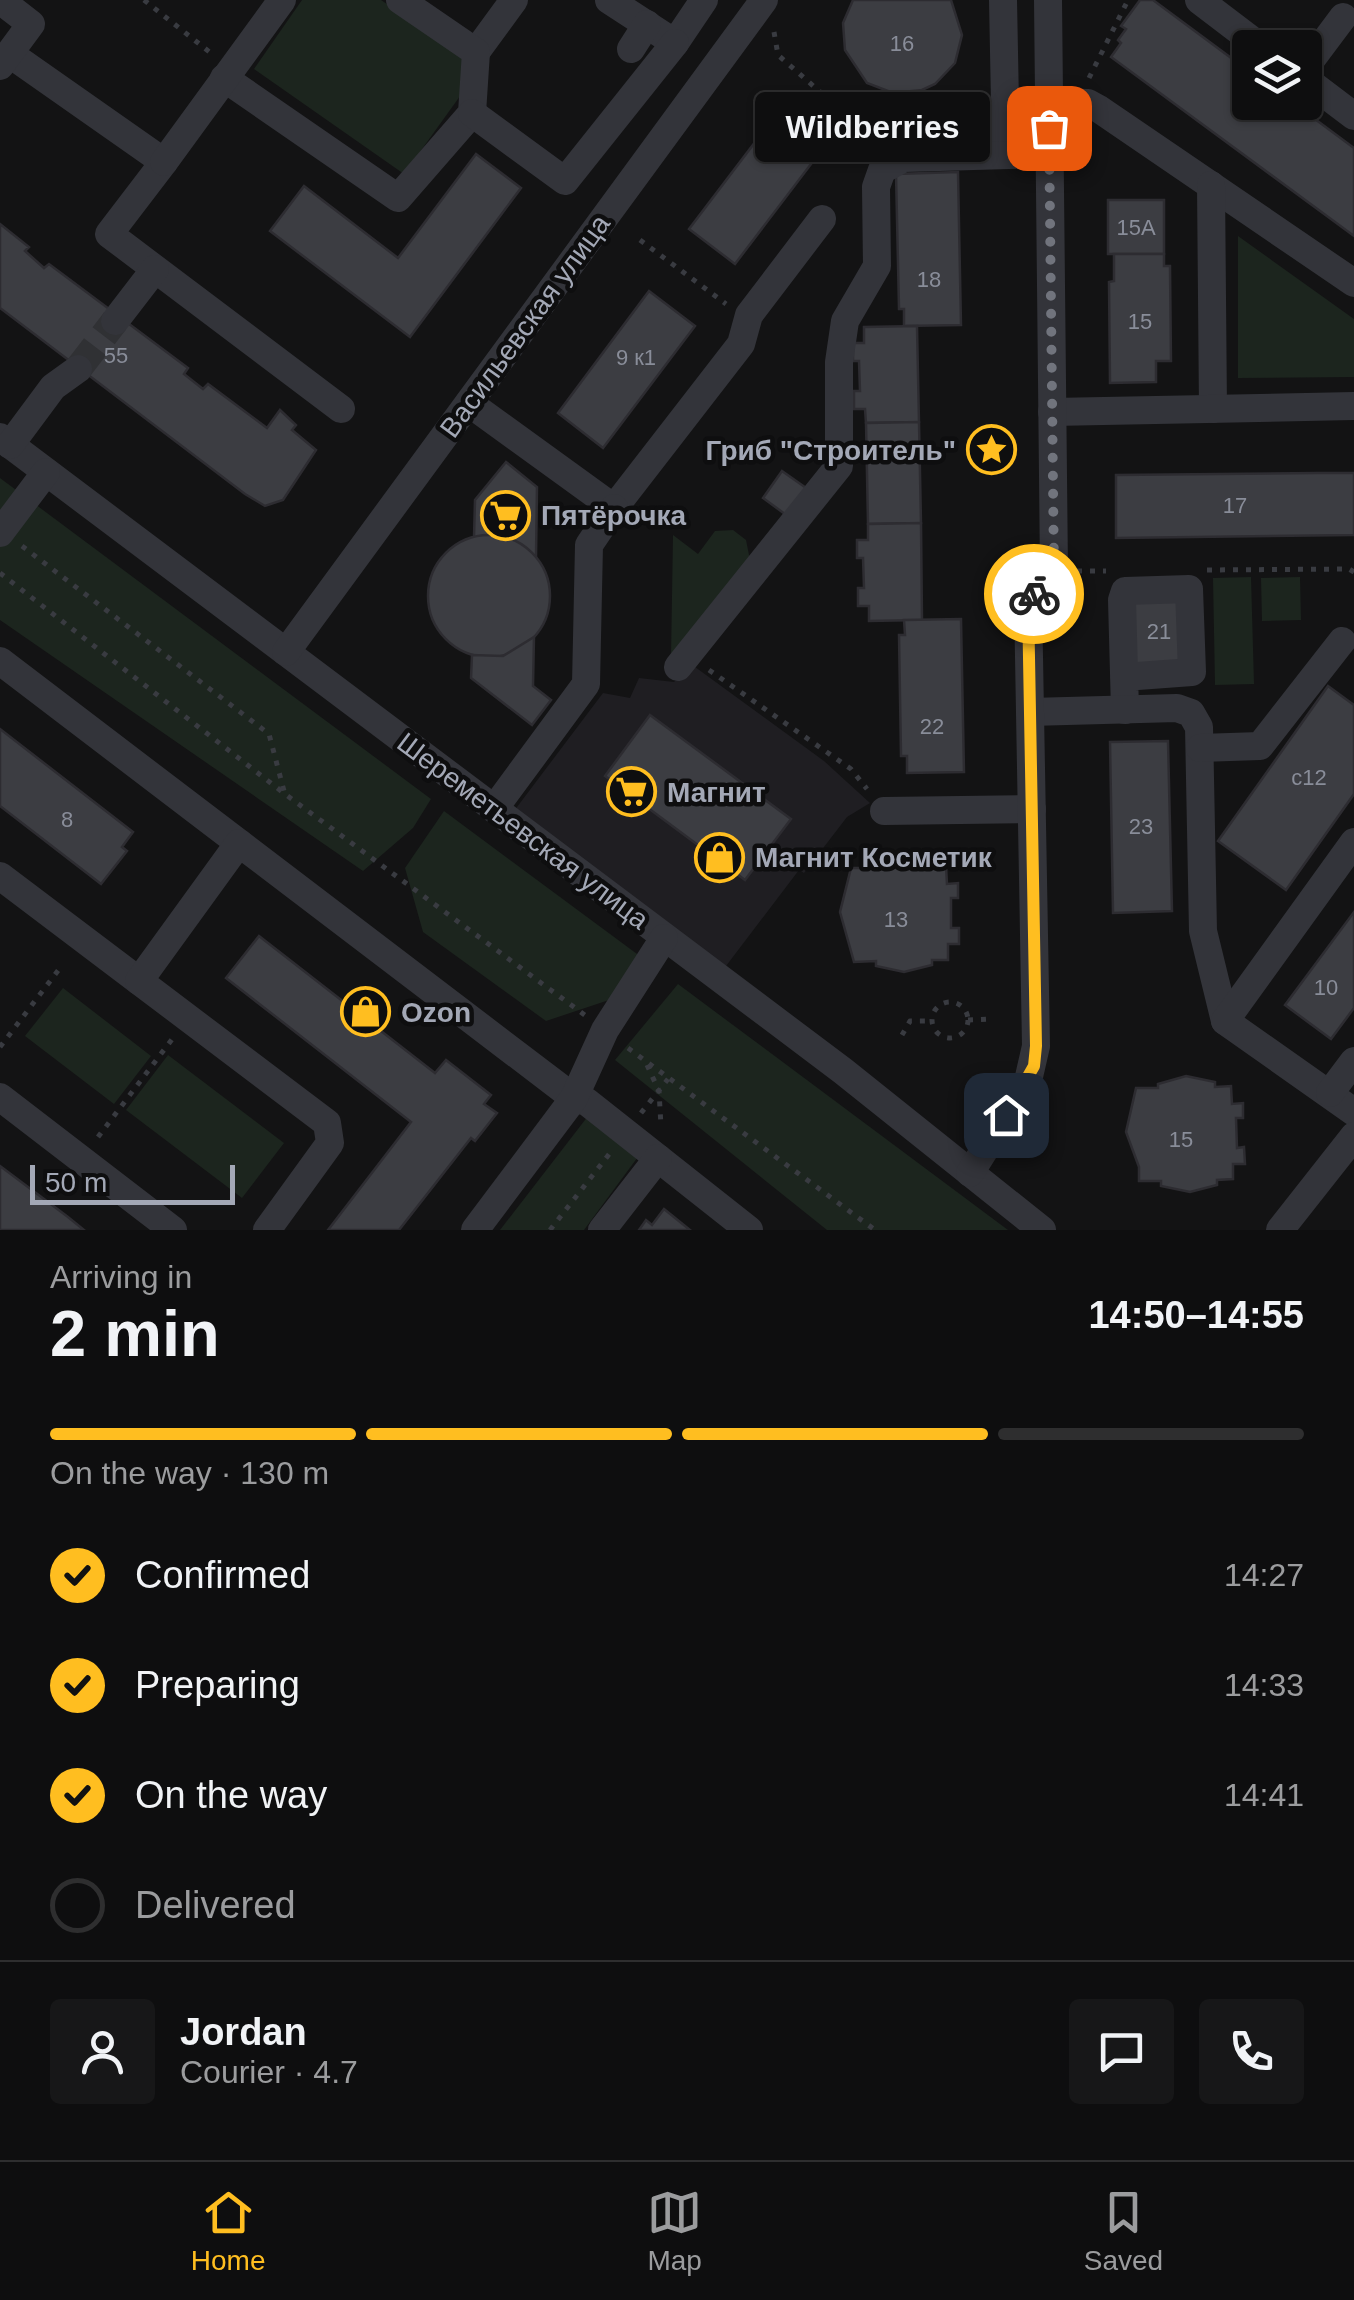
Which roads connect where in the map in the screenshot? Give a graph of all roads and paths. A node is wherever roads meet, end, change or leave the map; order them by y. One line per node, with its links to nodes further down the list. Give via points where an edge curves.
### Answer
1 (0, 0): 21 (street, via 31,24)
2 (144, 0): 22 (path)
3 (282, 0): 22 (street)
4 (400, 0): 19 (street)
5 (514, 0): 19 (street)
6 (610, 0): 14 (street)
7 (704, 0): 17 (street)
8 (764, 0): 39 (street, Васильевская улица)
9 (1003, 0): 28 (street)
10 (1048, 0): 24 (street)
11 (1128, 0): 24 (path)
12 (1198, 0): 15 (street)
13 (1340, 14): 16 (street)
14 (647, 24): 17 (street); 18 (street)
15 (1238, 30)
16 (1322, 42)
17 (674, 43): 25 (street, via 565,182)
18 (632, 48)
19 (476, 52): 25 (street)
20 (778, 56): 29 (path)
21 (5, 60): 30 (street)
22 (227, 73): 25 (street, via 398,198); 30 (street)
23 (1322, 92): 26 (street)
24 (1063, 102): 27 (street); 31 (street, via 1100,109)
25 (472, 113)
26 (1354, 116)
27 (1049, 154): 28 (street); 43 (street)
28 (1006, 155): 29 (street)
29 (896, 159): 52 (street, via 876,187 877,266 845,321 839,466)
30 (164, 162): 34 (street, via 109,234)
31 (1210, 185): 35 (street); 42 (street)
32 (822, 218): 46 (street, via 749,315 741,344)
33 (640, 240): 36 (path)
34 (155, 269): 37 (street); 41 (street)
35 (1354, 284)
36 (738, 313)
37 (115, 321)
38 (78, 368): 44 (street)
39 (469, 403): 46 (street); 50 (street, Васильевская улица)
40 (1354, 406): 42 (street)
41 (341, 409)
42 (1212, 409): 43 (street)
43 (1052, 412): 55 (street, via 1054,572 1028,602)
44 (5, 441): 45 (street, Шереметьевская улица)
45 (46, 472): 47 (street); 50 (street, Шереметьевская улица)
46 (614, 508): 58 (street, via 589,545 586,684)
47 (1, 531): 57 (path, via 269,734)
48 (0, 573): 57 (path)
49 (1350, 639): 56 (street, via 1268,753)
50 (286, 652): 58 (street, Шереметьевская улица)
51 (0, 661): 62 (street)
52 (683, 661): 60 (path, via 851,769)
53 (1124, 676): 54 (street)
54 (1125, 710): 55 (street); 56 (street, via 1191,713)
55 (1030, 712): 59 (street)
56 (1200, 748): 72 (street, via 1203,931)
57 (285, 794): 68 (path)
58 (494, 809): 64 (street, Шереметьевская улица)
59 (1032, 809): 60 (street); 85 (street, via 1034,1066)
60 (884, 811)
61 (1354, 842): 72 (street)
62 (239, 843): 66 (street); 80 (street)
63 (0, 876): 66 (street)
64 (664, 938): 80 (street, via 604,1030); 85 (street, Шереметьевская улица)
65 (60, 968): 75 (path)
66 (138, 980): 67 (street)
67 (188, 1018): 84 (path); 87 (street, via 328,1122 332,1132)
68 (588, 1018)
69 (992, 1019): 70 (path)
70 (968, 1020): 71 (path, via 950,1038); 71 (path, via 964,1008 950,1001 936,1008)
71 (932, 1021): 73 (path, via 910,1021)
72 (1225, 1021): 78 (street)
73 (902, 1036)
74 (620, 1042): 77 (path)
75 (0, 1047)
76 (1354, 1061): 78 (street)
77 (646, 1062): 83 (path, via 659,1091); 91 (path)
78 (1330, 1093): 81 (street)
79 (0, 1097): 84 (street)
80 (574, 1098): 83 (street); 88 (street)
81 (1354, 1112)
82 (1354, 1136): 93 (street)
83 (658, 1158): 89 (street); 90 (street)
84 (81, 1159): 86 (street)
85 (970, 1172): 92 (street, Шереметьевская улица)
86 (173, 1230)
87 (266, 1230)
88 (475, 1230)
89 (602, 1230)
90 (749, 1230)
91 (875, 1230)
92 (1042, 1230)
93 (1280, 1230)

